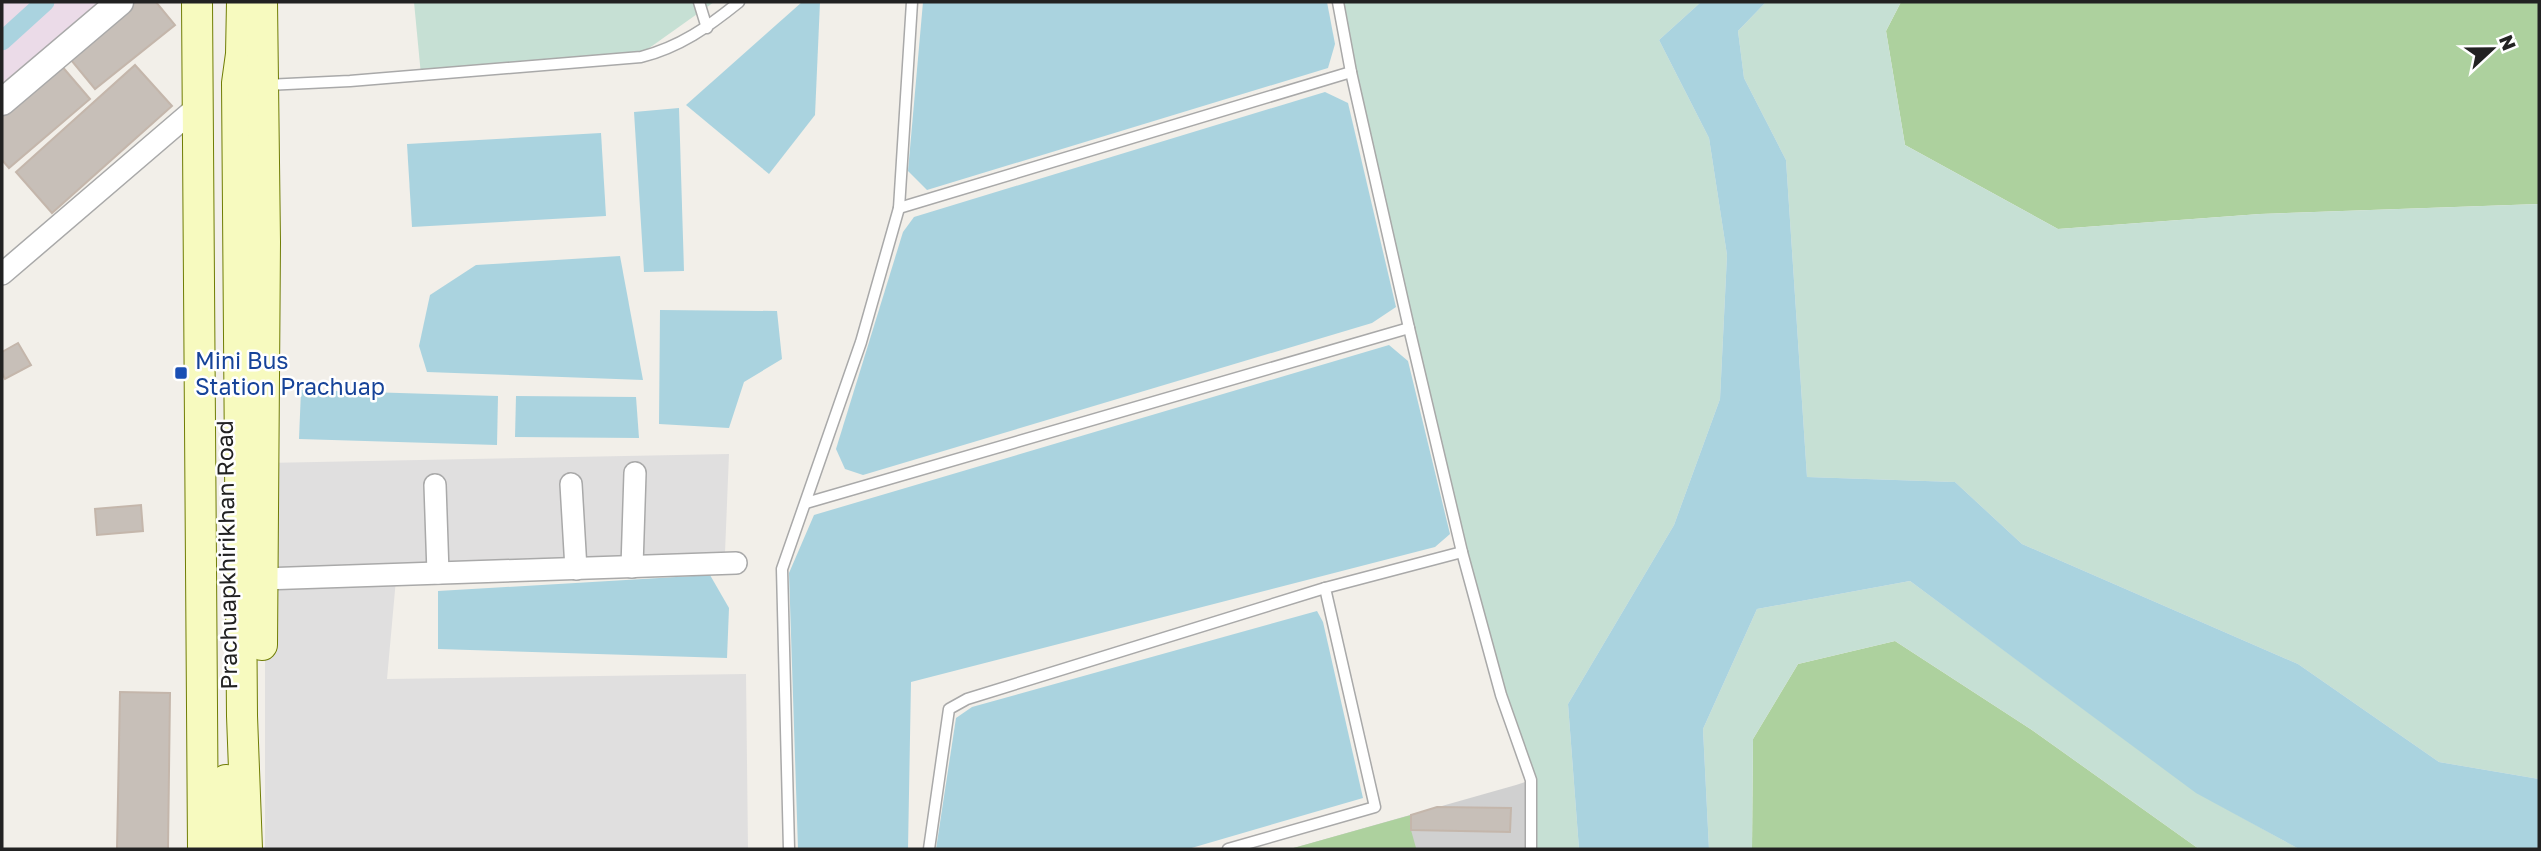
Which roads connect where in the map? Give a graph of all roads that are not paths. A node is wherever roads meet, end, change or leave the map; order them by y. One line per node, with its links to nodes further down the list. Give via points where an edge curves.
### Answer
1 (120, 2): 14 (street)
2 (197, 2): 15 (main road)
3 (221, 2): 11 (main road)
4 (242, 2): 11 (main road)
5 (262, 2): 13 (main road)
6 (699, 2): 10 (lane)
7 (739, 2): 10 (lane)
8 (912, 2): 16 (lane)
9 (1338, 2): 12 (lane)
10 (707, 28): 13 (lane, via 680,45 641,57)
11 (231, 53): 31 (main road, Prachuapkhirikhan Road); 32 (main road, Prachuapkhirikhan Road, via 237,97)
12 (1352, 72): 16 (lane); 18 (lane)
13 (263, 85): 28 (main road)
14 (2, 102)
15 (197, 107): 17 (street); 30 (main road)
16 (898, 208): 22 (lane, via 861,342)
17 (2, 274)
18 (1409, 328): 22 (lane); 23 (lane)
19 (635, 473): 25 (street)
20 (571, 484): 26 (street)
21 (435, 485): 27 (street)
22 (806, 503): 34 (lane, via 782,569)
23 (1462, 552): 29 (lane); 37 (lane, via 1500,695 1531,780)
24 (736, 563): 25 (street)
25 (632, 567): 26 (street)
26 (576, 569): 27 (street)
27 (438, 573): 28 (street)
28 (262, 579): 33 (main road)
29 (1325, 589): 35 (lane, via 967,699 949,709); 36 (lane, via 1375,807)
30 (203, 849)
31 (224, 849)
32 (247, 849)
33 (262, 849)
34 (789, 849)
35 (929, 849)
36 (1228, 849)
37 (1531, 849)

